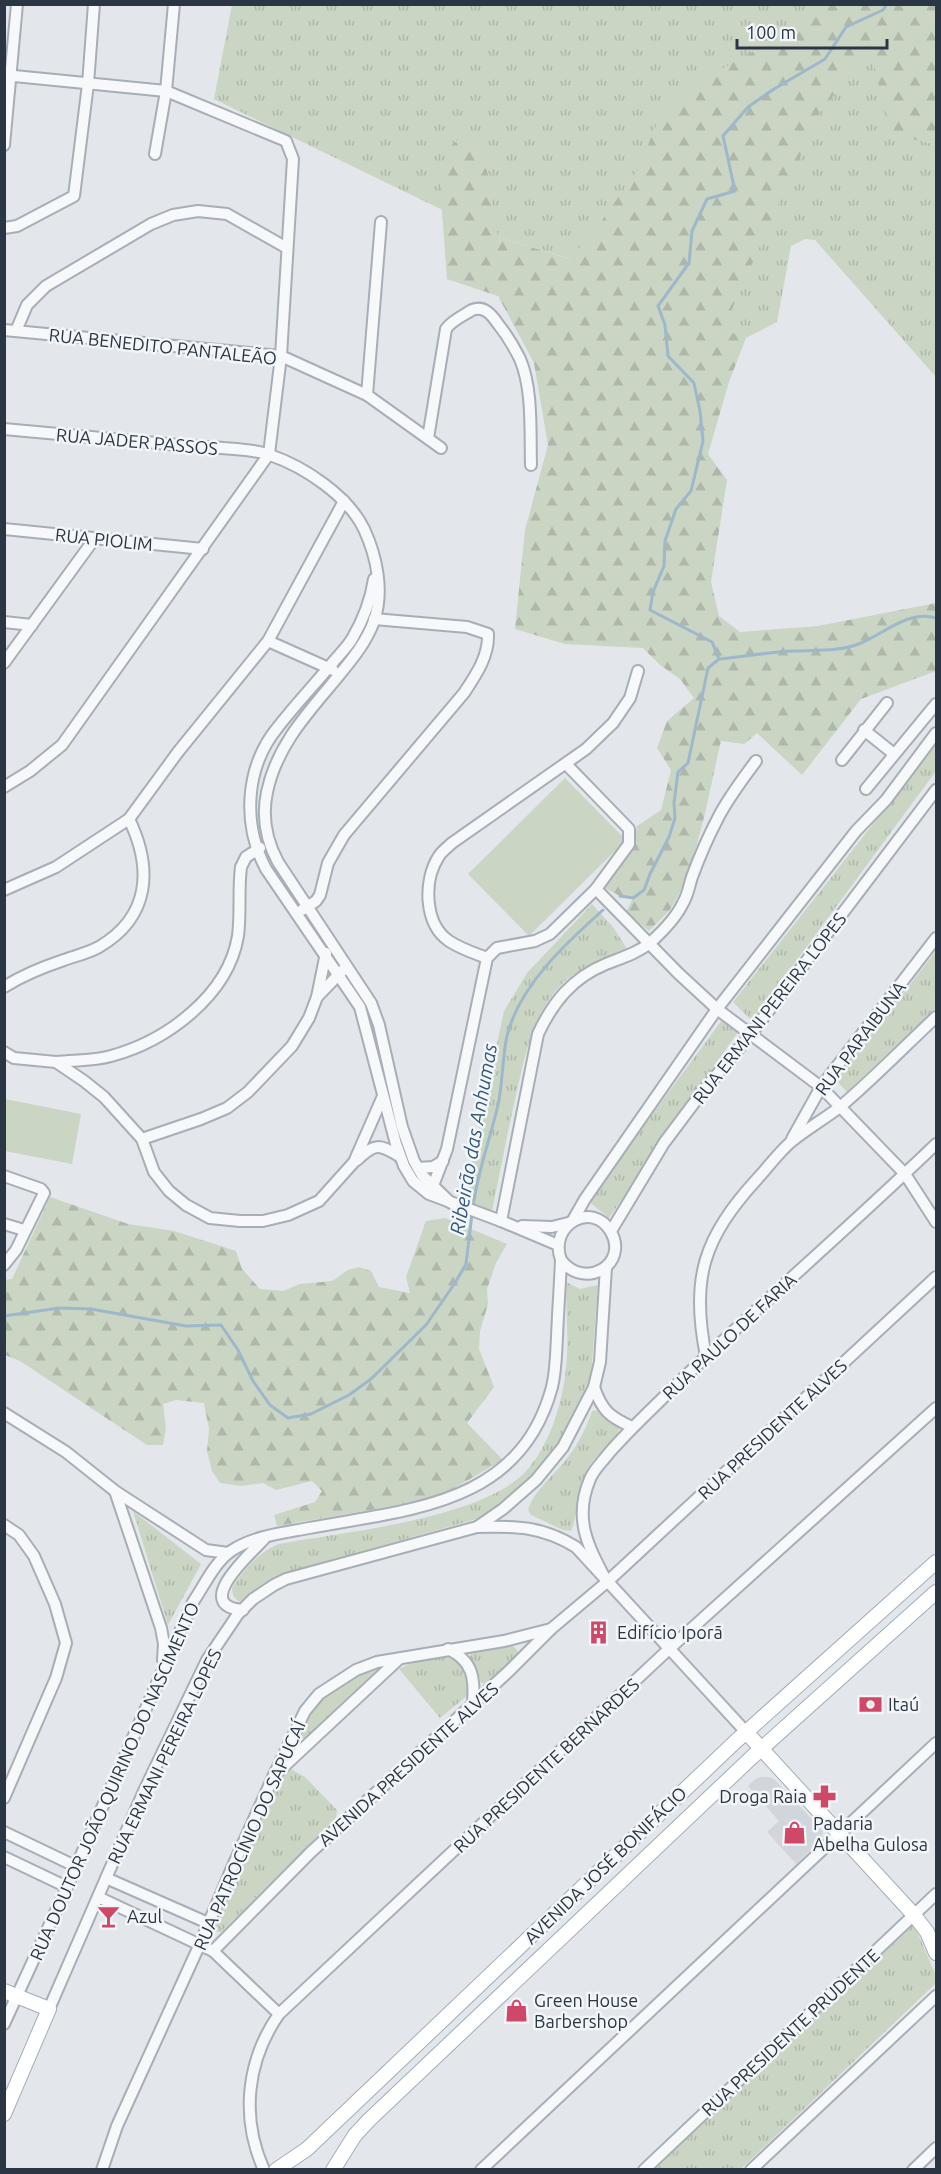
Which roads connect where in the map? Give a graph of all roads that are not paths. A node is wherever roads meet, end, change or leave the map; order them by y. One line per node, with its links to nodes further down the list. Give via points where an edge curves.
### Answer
1 (16, 4): 4 (street)
2 (94, 4): 5 (street)
3 (174, 4): 6 (street)
4 (8, 75): 5 (street); 7 (street)
5 (88, 84): 6 (street); 10 (street, via 74,196 17,226)
6 (166, 91): 8 (street); 11 (street, via 286,141 293,159)
7 (4, 144)
8 (155, 154)
9 (381, 222): 15 (street)
10 (5, 228)
11 (287, 249): 13 (street, via 227,214 198,211 173,215 46,286 27,305); 14 (street)
12 (4, 330): 13 (street, RUA BENEDITO PANTALEÃO)
13 (16, 331): 14 (street, RUA BENEDITO PANTALEÃO)
14 (281, 356): 15 (street, RUA BENEDITO PANTALEÃO); 19 (street)
15 (367, 395): 17 (street, RUA BENEDITO PANTALEÃO)
16 (4, 429): 19 (street, RUA JADER PASSOS)
17 (428, 438): 18 (street, RUA BENEDITO PANTALEÃO); 20 (street, via 446,329 472,310 483,309 500,326 522,366 529,401)
18 (441, 447)
19 (269, 454): 21 (street, via 319,481); 24 (street)
20 (531, 465)
21 (344, 501): 25 (street, via 361,523); 29 (street)
22 (4, 529): 23 (street, RUA PIOLIM)
23 (95, 538): 24 (street, RUA PIOLIM); 28 (street)
24 (203, 549): 42 (street, via 62,745)
25 (376, 565): 26 (street, via 379,592); 31 (street, via 371,595 352,639)
26 (375, 619): 33 (street, via 361,648); 50 (street, via 467,627 488,634 489,643 478,672 464,693 344,835 328,863 320,895)
27 (4, 622): 28 (street)
28 (32, 625): 30 (street)
29 (268, 641): 31 (street); 45 (street)
30 (4, 663)
31 (329, 667): 33 (street); 47 (street, via 276,729 257,765 249,815)
32 (638, 671): 41 (street, via 630,698 613,723)
33 (341, 674): 46 (street, via 289,736 272,770 265,807)
34 (887, 703): 36 (street)
35 (936, 704): 38 (street)
36 (864, 730): 38 (street); 39 (street)
37 (936, 733): 60 (street)
38 (894, 754): 43 (street)
39 (842, 760)
40 (756, 761): 53 (street, via 717,819 684,903)
41 (566, 764): 48 (street, via 629,829 629,844); 56 (street, via 452,843 439,856 430,874 431,914 437,928 466,951)
42 (4, 787)
43 (866, 789)
44 (936, 790): 62 (street, RUA ERMANI PEREIRA LOPES)
45 (129, 819): 49 (street, via 56,867); 58 (street, via 138,838 144,888 138,909 126,926 98,948 23,975)
46 (270, 844): 47 (street); 50 (street)
47 (256, 849): 51 (street); 64 (street, via 241,867 238,937 225,972 211,994 155,1039 108,1057)
48 (596, 889): 53 (street); 56 (street, via 542,939 497,948)
49 (4, 890)
50 (307, 907): 51 (street); 54 (street)
51 (297, 914): 55 (street)
52 (936, 938): 65 (street, RUA PARAIBUNA)
53 (650, 943): 60 (street); 79 (street, via 577,980 548,1013 538,1034)
54 (335, 947): 55 (street); 57 (street)
55 (324, 954): 57 (street); 59 (street)
56 (488, 958): 73 (street)
57 (343, 970): 59 (street); 66 (street, via 371,1003); 67 (street, via 360,1007)
58 (4, 987)
59 (317, 997): 69 (street, via 292,1046 248,1092 227,1108)
60 (717, 1009): 62 (street); 80 (street)
61 (936, 1017): 68 (street, RUA PARAIBUNA)
62 (751, 1034): 65 (street); 85 (street, RUA ERMANI PEREIRA LOPES, via 664,1143)
63 (8, 1057): 64 (street)
64 (56, 1062): 69 (street, via 104,1097)
65 (821, 1087): 68 (street); 70 (street, RUA PARAIBUNA)
66 (394, 1093): 67 (street); 75 (street, via 406,1142)
67 (383, 1095): 72 (street); 74 (street)
68 (839, 1107): 70 (street, RUA PARAIBUNA); 76 (street)
69 (142, 1139): 74 (street, via 154,1172 169,1191 210,1218 263,1221 288,1215 310,1206 329,1191)
70 (790, 1142): 91 (street, RUA PARAIBUNA, via 743,1195 710,1246 698,1298)
71 (936, 1144): 76 (street, RUA PAULO DE FARIA)
72 (399, 1156): 74 (street, via 375,1146); 78 (street, via 413,1181)
73 (442, 1161): 75 (street, via 433,1167); 78 (street)
74 (354, 1162)
75 (418, 1168): 78 (street)
76 (905, 1174): 81 (street); 91 (street, RUA PAULO DE FARIA)
77 (4, 1176): 84 (street, via 44,1192)
78 (432, 1190): 79 (street, via 454,1204)
79 (496, 1219): 83 (street)
80 (572, 1221): 83 (street, via 552,1227); 85 (street, via 594,1218); 86 (street)
81 (936, 1222)
82 (4, 1224): 84 (street)
83 (512, 1226): 86 (street)
84 (24, 1230): 88 (street, via 16,1250)
85 (610, 1231): 89 (street, via 614,1253)
86 (558, 1245): 87 (street)
87 (561, 1260): 89 (street, via 582,1274 599,1272); 100 (street, RUA DOUTOR JOÃO QUIRINO DO NASCIMENTO, via 552,1387 530,1436 504,1466 470,1490 432,1505)
88 (4, 1264)
89 (606, 1266): 92 (street, RUA ERMANI PEREIRA LOPES, via 600,1362)
90 (936, 1277): 104 (street, RUA PRESIDENTE ALVES)
91 (706, 1356): 95 (street, RUA PAULO DE FARIA)
92 (594, 1387): 95 (street, via 599,1403 610,1416); 98 (street, RUA ERMANI PEREIRA LOPES, via 563,1447 536,1480)
93 (936, 1408): 109 (street, RUA PRESIDENTE BERNARDES)
94 (4, 1413): 96 (street, via 66,1452)
95 (632, 1428): 99 (street, RUA PAULO DE FARIA, via 591,1476 584,1501)
96 (115, 1491): 102 (street, via 206,1550); 111 (street, via 161,1628)
97 (4, 1525): 117 (street, via 19,1535 34,1556 55,1604 66,1643 56,1678)
98 (477, 1527): 101 (street, via 538,1529); 106 (street, RUA ERMANI PEREIRA LOPES, via 302,1573 274,1585)
99 (584, 1529): 101 (street); 104 (street, RUA PAULO DE FARIA)
100 (266, 1536): 102 (street, RUA DOUTOR JOÃO QUIRINO DO NASCIMENTO); 106 (street, via 223,1586 221,1596 225,1604)
101 (564, 1540): 104 (street, via 576,1547)
102 (228, 1553): 111 (street, RUA DOUTOR JOÃO QUIRINO DO NASCIMENTO, via 193,1602)
103 (936, 1562): 113 (main road, AVENIDA JOSÉ BONIFÁCIO)
104 (607, 1582): 107 (street, AVENIDA PRESIDENTE ALVES); 109 (street)
105 (936, 1592): 115 (main road, AVENIDA JOSÉ BONIFÁCIO)
106 (243, 1610): 122 (street, RUA ERMANI PEREIRA LOPES, via 207,1660)
107 (551, 1629): 108 (street, RUA PATROCÍNIO DO SAPUCAÍ); 112 (street, AVENIDA PRESIDENTE ALVES)
108 (448, 1649): 110 (street, RUA PATROCÍNIO DO SAPUCAÍ); 112 (street, via 461,1655 470,1669)
109 (669, 1649): 113 (street); 134 (street, RUA PRESIDENTE BERNARDES)
110 (400, 1658): 116 (street); 116 (street, RUA PATROCÍNIO DO SAPUCAÍ, via 356,1670 319,1694 306,1711)
111 (162, 1667): 121 (street, RUA DOUTOR JOÃO QUIRINO DO NASCIMENTO)
112 (473, 1703): 129 (street, AVENIDA PRESIDENTE ALVES, via 311,1852)
113 (746, 1732): 115 (main road); 140 (main road, AVENIDA JOSÉ BONIFÁCIO, via 307,2149)
114 (936, 1743): 119 (street)
115 (761, 1749): 119 (main road); 141 (main road, AVENIDA JOSÉ BONIFÁCIO, via 369,2120)
116 (274, 1775): 127 (street, RUA PATROCÍNIO DO SAPUCAÍ)
117 (4, 1798)
118 (4, 1832): 121 (street)
119 (838, 1833): 126 (main road); 142 (street)
120 (4, 1857): 123 (street)
121 (75, 1866): 123 (street, RUA DOUTOR JOÃO QUIRINO DO NASCIMENTO)
122 (106, 1878): 125 (street, RUA ERMANI PEREIRA LOPES); 127 (street)
123 (68, 1887): 131 (street, RUA DOUTOR JOÃO QUIRINO DO NASCIMENTO)
124 (936, 1894): 126 (street, RUA PRESIDENTE PRUDENTE)
125 (98, 1898): 128 (street); 133 (street, RUA ERMANI PEREIRA LOPES)
126 (914, 1915): 130 (main road); 143 (street, RUA PRESIDENTE PRUDENTE)
127 (208, 1923): 128 (street, RUA PATROCÍNIO DO SAPUCAÍ)
128 (200, 1946): 129 (street); 138 (street, RUA PATROCÍNIO DO SAPUCAÍ, via 122,2115)
129 (213, 1951): 134 (street)
130 (936, 1953)
131 (11, 1993): 133 (main road); 135 (street, RUA DOUTOR JOÃO QUIRINO DO NASCIMENTO)
132 (936, 1996): 144 (street)
133 (49, 2009): 136 (main road, RUA ERMANI PEREIRA LOPES)
134 (279, 2014): 139 (street, RUA PRESIDENTE BERNARDES, via 256,2058 249,2095 253,2137)
135 (4, 2024)
136 (4, 2114)
137 (936, 2148): 145 (street)
138 (102, 2169)
139 (264, 2169)
140 (276, 2169)
141 (333, 2169)
142 (481, 2169)
143 (644, 2169)
144 (752, 2169)
145 (913, 2169)

